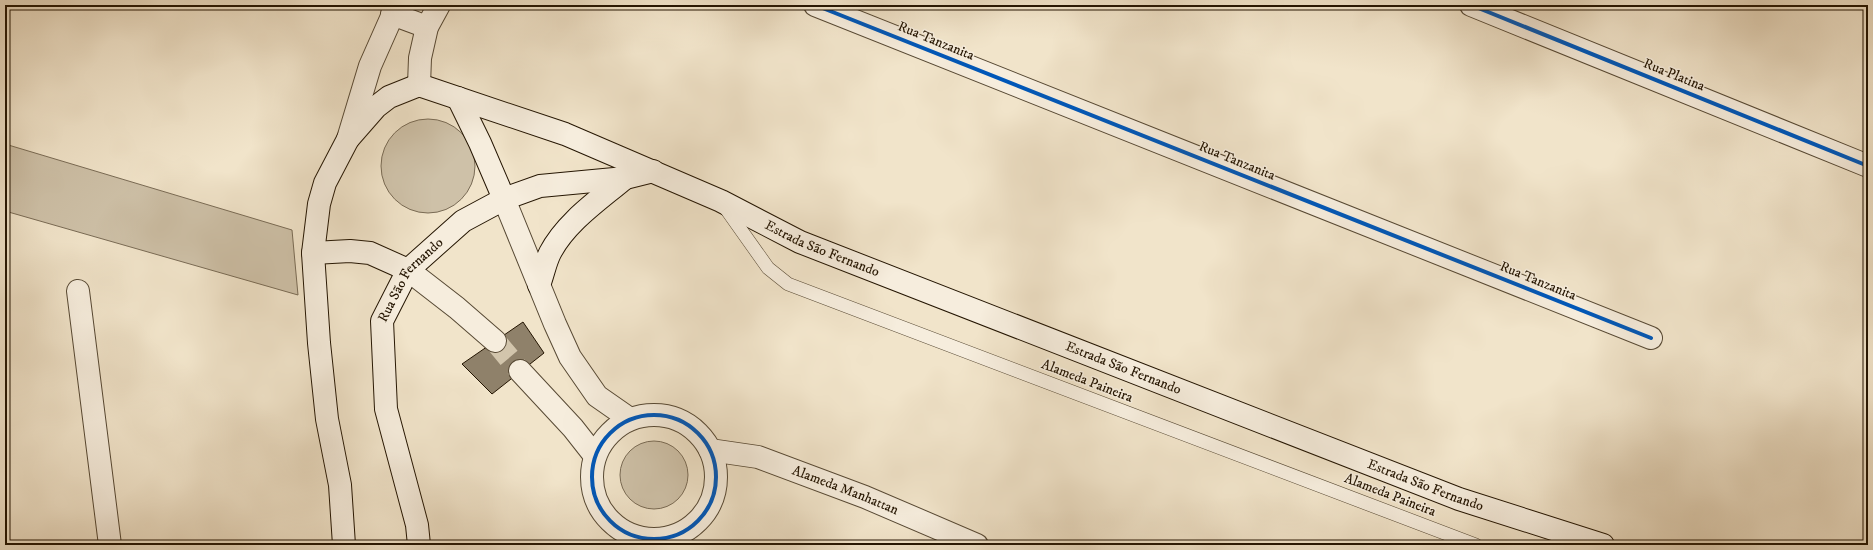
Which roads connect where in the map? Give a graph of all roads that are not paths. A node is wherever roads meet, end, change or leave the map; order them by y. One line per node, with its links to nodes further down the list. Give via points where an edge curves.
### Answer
1 (439, 5): 5 (street)
2 (814, 5): 18 (street, Rua Tanzanita)
3 (1471, 5): 9 (street, Rua Platina)
4 (394, 9): 5 (street); 8 (street, via 370,66)
5 (427, 27): 6 (street, via 420,58)
6 (419, 85): 7 (street, Estrada São Fernando); 8 (street, via 385,100)
7 (458, 98): 10 (street, Estrada São Fernando, via 565,134); 12 (street)
8 (348, 139): 14 (street, via 325,183 319,204)
9 (1868, 166)
10 (653, 171): 11 (street, Rua São Fernando); 13 (street, Estrada São Fernando)
11 (625, 178): 12 (street, Rua São Fernando, via 540,186); 16 (street, via 566,230 550,253)
12 (504, 199): 15 (street, Rua São Fernando, via 463,221); 16 (street)
13 (721, 201): 30 (lane, Alameda Paineira, via 768,268 788,284); 31 (street, Estrada São Fernando, via 800,242 1459,499)
14 (313, 254): 15 (street, via 350,251 370,254); 27 (street, via 327,419 340,485)
15 (408, 270): 19 (street); 28 (street, Rua São Fernando, via 382,321 386,409 417,525)
16 (539, 285): 21 (street, via 570,357 597,396)
17 (78, 291): 26 (street)
18 (1651, 338)
19 (494, 341)
20 (520, 371): 23 (street, via 573,428)
21 (630, 419): 22 (street, via 662,415 682,422 698,434); 23 (street, via 605,438)
22 (710, 450): 24 (street, via 715,470 715,490 707,509 694,525 677,535 657,540); 25 (street, Alameda Manhattan, via 758,457 864,498)
23 (595, 456): 24 (street, via 591,477 594,497)
24 (615, 537)
25 (954, 541): 29 (street, Alameda Manhattan)
26 (110, 545)
27 (344, 545)
28 (418, 545)
29 (977, 545)
30 (1476, 545)
31 (1603, 545)

